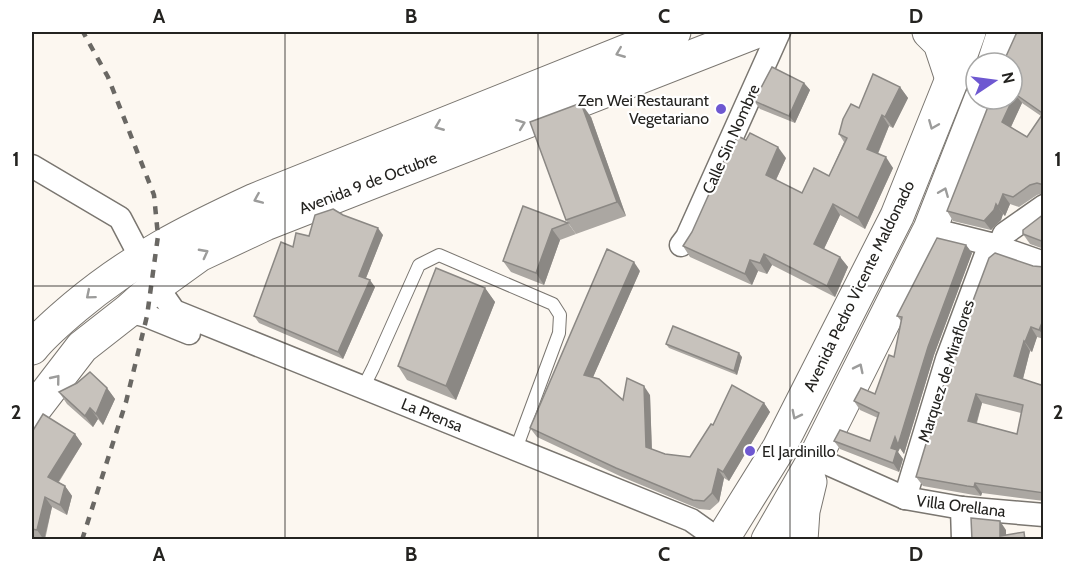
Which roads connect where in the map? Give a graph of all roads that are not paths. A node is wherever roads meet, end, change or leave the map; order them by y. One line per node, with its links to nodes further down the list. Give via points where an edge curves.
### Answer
1 (675, 32): 16 (main road, Avenida 9 de Octubre, one-way to 16, via 255,200 192,230)
2 (755, 32): 16 (main road, Avenida 9 de Octubre, one-way to 2)
3 (779, 32): 13 (street, Calle Sin Nombre)
4 (929, 32): 8 (main road, via 940,43)
5 (969, 32): 8 (main road, Avenida Pedro Vicente Maldonado)
6 (1004, 32): 7 (main road)
7 (998, 51)
8 (952, 79): 26 (main road, Avenida Pedro Vicente Maldonado, one-way to 26, via 897,216 779,448)
9 (976, 111): 12 (main road, one-way to 9)
10 (32, 166): 16 (street, La Prensa, via 120,218)
11 (1044, 206): 14 (street, Marquez de Miraflores, via 1004,234)
12 (930, 229): 14 (street); 22 (main road, one-way to 12)
13 (681, 245)
14 (995, 246): 15 (street); 23 (street, Marquez de Miraflores, via 947,359)
15 (1044, 263)
16 (149, 272): 17 (main road, Avenida 9 de Octubre); 18 (main road, Avenida 9 de Octubre, one-way to 18, via 106,281); 19 (street, La Prensa, via 174,311)
17 (128, 311): 20 (main road, Avenida 9 de Octubre, one-way to 17, via 82,347); 26 (street, La Prensa, via 684,532)
18 (32, 348)
19 (363, 388): 21 (street, La Prensa); 21 (lane, via 419,265 438,255 552,304 560,315 559,333)
20 (32, 412)
21 (516, 449): 26 (street, La Prensa, via 691,520)
22 (815, 458): 23 (street, Villa Orellana); 27 (main road); 28 (main road)
23 (905, 498): 24 (street, Villa Orellana)
24 (962, 507): 25 (street, Villa Orellana); 29 (street)
25 (1044, 515)
26 (712, 537): 27 (main road, via 742,528)
27 (766, 540)
28 (801, 540)
29 (963, 540)

